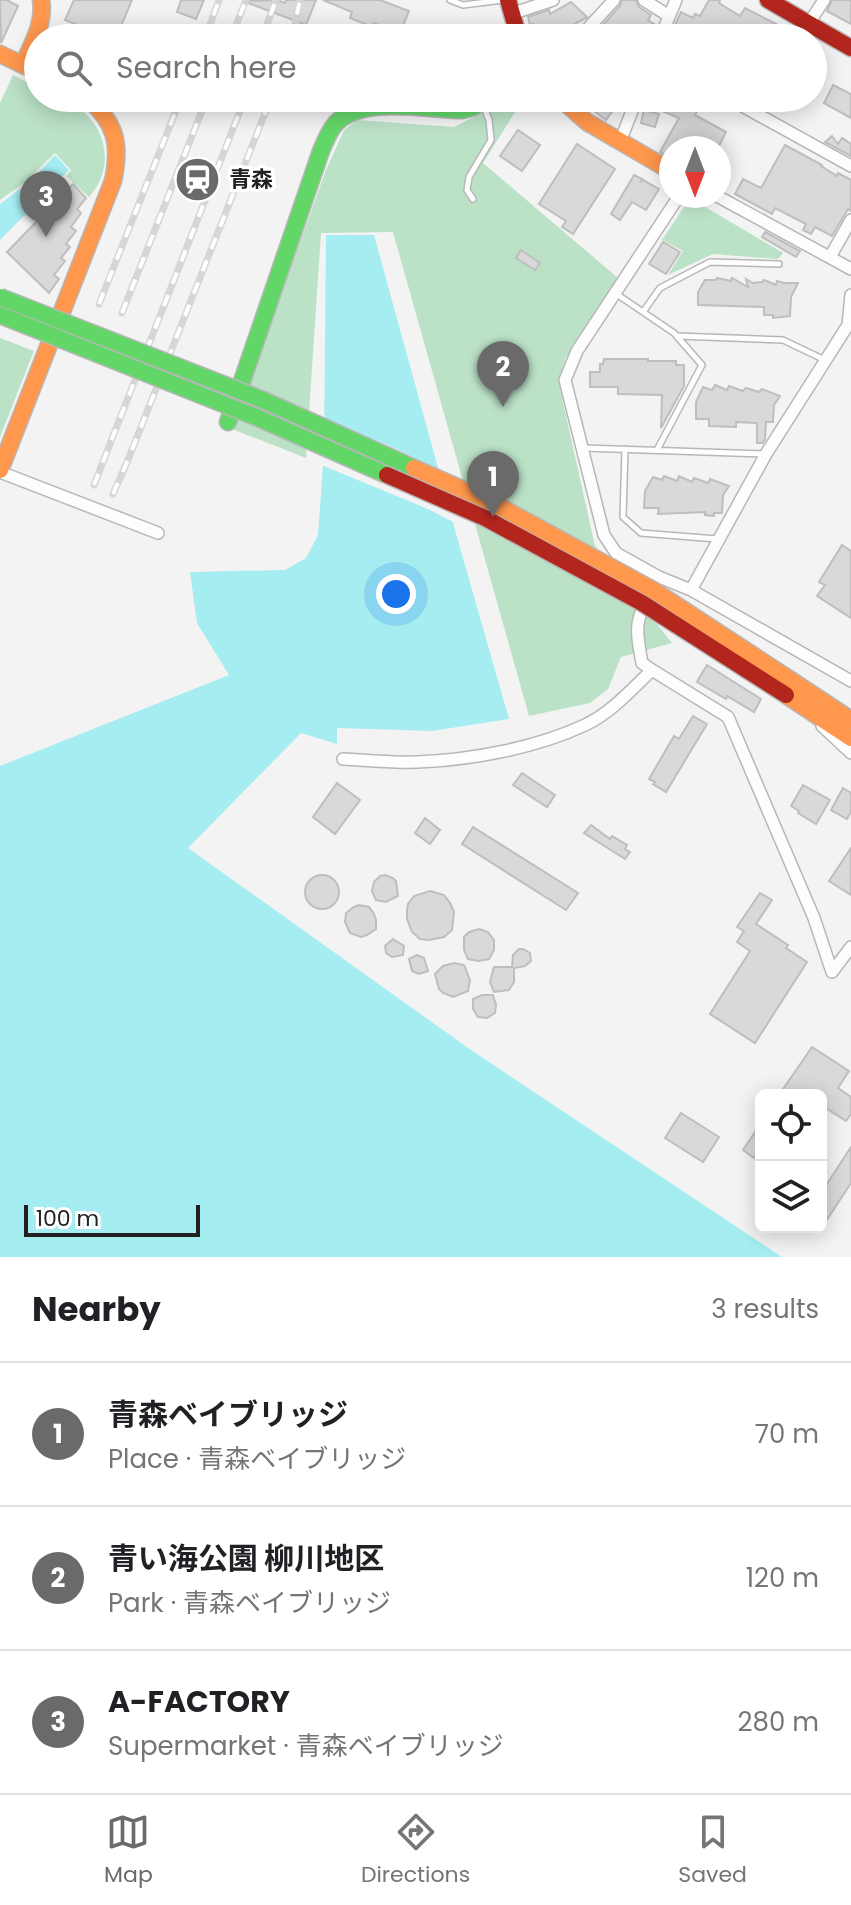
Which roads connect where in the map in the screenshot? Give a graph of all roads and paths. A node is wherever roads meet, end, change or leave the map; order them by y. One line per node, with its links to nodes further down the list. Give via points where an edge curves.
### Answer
1 (41, 0): 12 (street)
2 (450, 0): 9 (lane)
3 (553, 0): 9 (street)
4 (614, 0): 14 (street)
5 (644, 0): 10 (street)
6 (676, 0): 10 (street)
7 (768, 0): 11 (street)
8 (824, 0): 11 (street)
9 (507, 5): 13 (street)
10 (669, 16): 15 (street)
11 (809, 23)
12 (41, 24)
13 (514, 24)
14 (592, 24)
15 (666, 24)
16 (827, 34): 17 (street)
17 (851, 48)
18 (0, 54): 19 (street)
19 (24, 65)
20 (104, 112): 48 (street, via 118,148 117,165)
21 (349, 112): 43 (street, via 326,137)
22 (488, 112): 29 (lane, via 491,140 469,177 467,190)
23 (576, 112): 26 (street)
24 (632, 112): 26 (street)
25 (753, 112): 28 (street)
26 (620, 142): 27 (street)
27 (659, 164)
28 (851, 166)
29 (473, 199)
30 (731, 204): 33 (street)
31 (671, 208): 36 (street)
32 (851, 220): 33 (street)
33 (830, 257): 35 (street)
34 (779, 264): 39 (lane, via 710,262 660,288)
35 (851, 269)
36 (615, 293): 39 (lane); 44 (street, via 577,351 565,380)
37 (851, 295): 42 (street, via 848,325)
38 (0, 297): 55 (street, bridge, via 263,400 493,503 653,590)
39 (643, 312): 41 (lane)
40 (0, 315): 55 (street, bridge, via 256,417 485,518)
41 (677, 336): 42 (lane, via 783,340); 46 (lane, via 702,365)
42 (827, 361): 47 (street)
43 (228, 422)
44 (582, 448): 45 (lane); 51 (street, via 604,535 616,553)
45 (625, 449): 46 (lane); 50 (lane, via 623,517 641,533)
46 (657, 450): 47 (lane)
47 (766, 454): 50 (street)
48 (0, 471): 49 (street)
49 (158, 533)
50 (718, 539): 52 (street)
51 (659, 577): 52 (street); 53 (street, via 637,618 642,663)
52 (691, 590): 54 (street)
53 (652, 670): 61 (street, via 606,712 547,739 475,757 415,762); 62 (street, via 728,717 832,972)
54 (851, 681)
55 (792, 693): 56 (street); 59 (street); 60 (street)
56 (817, 697): 57 (street); 58 (street)
57 (851, 712)
58 (851, 720)
59 (851, 738)
60 (851, 753)
61 (343, 759)
62 (851, 947)

